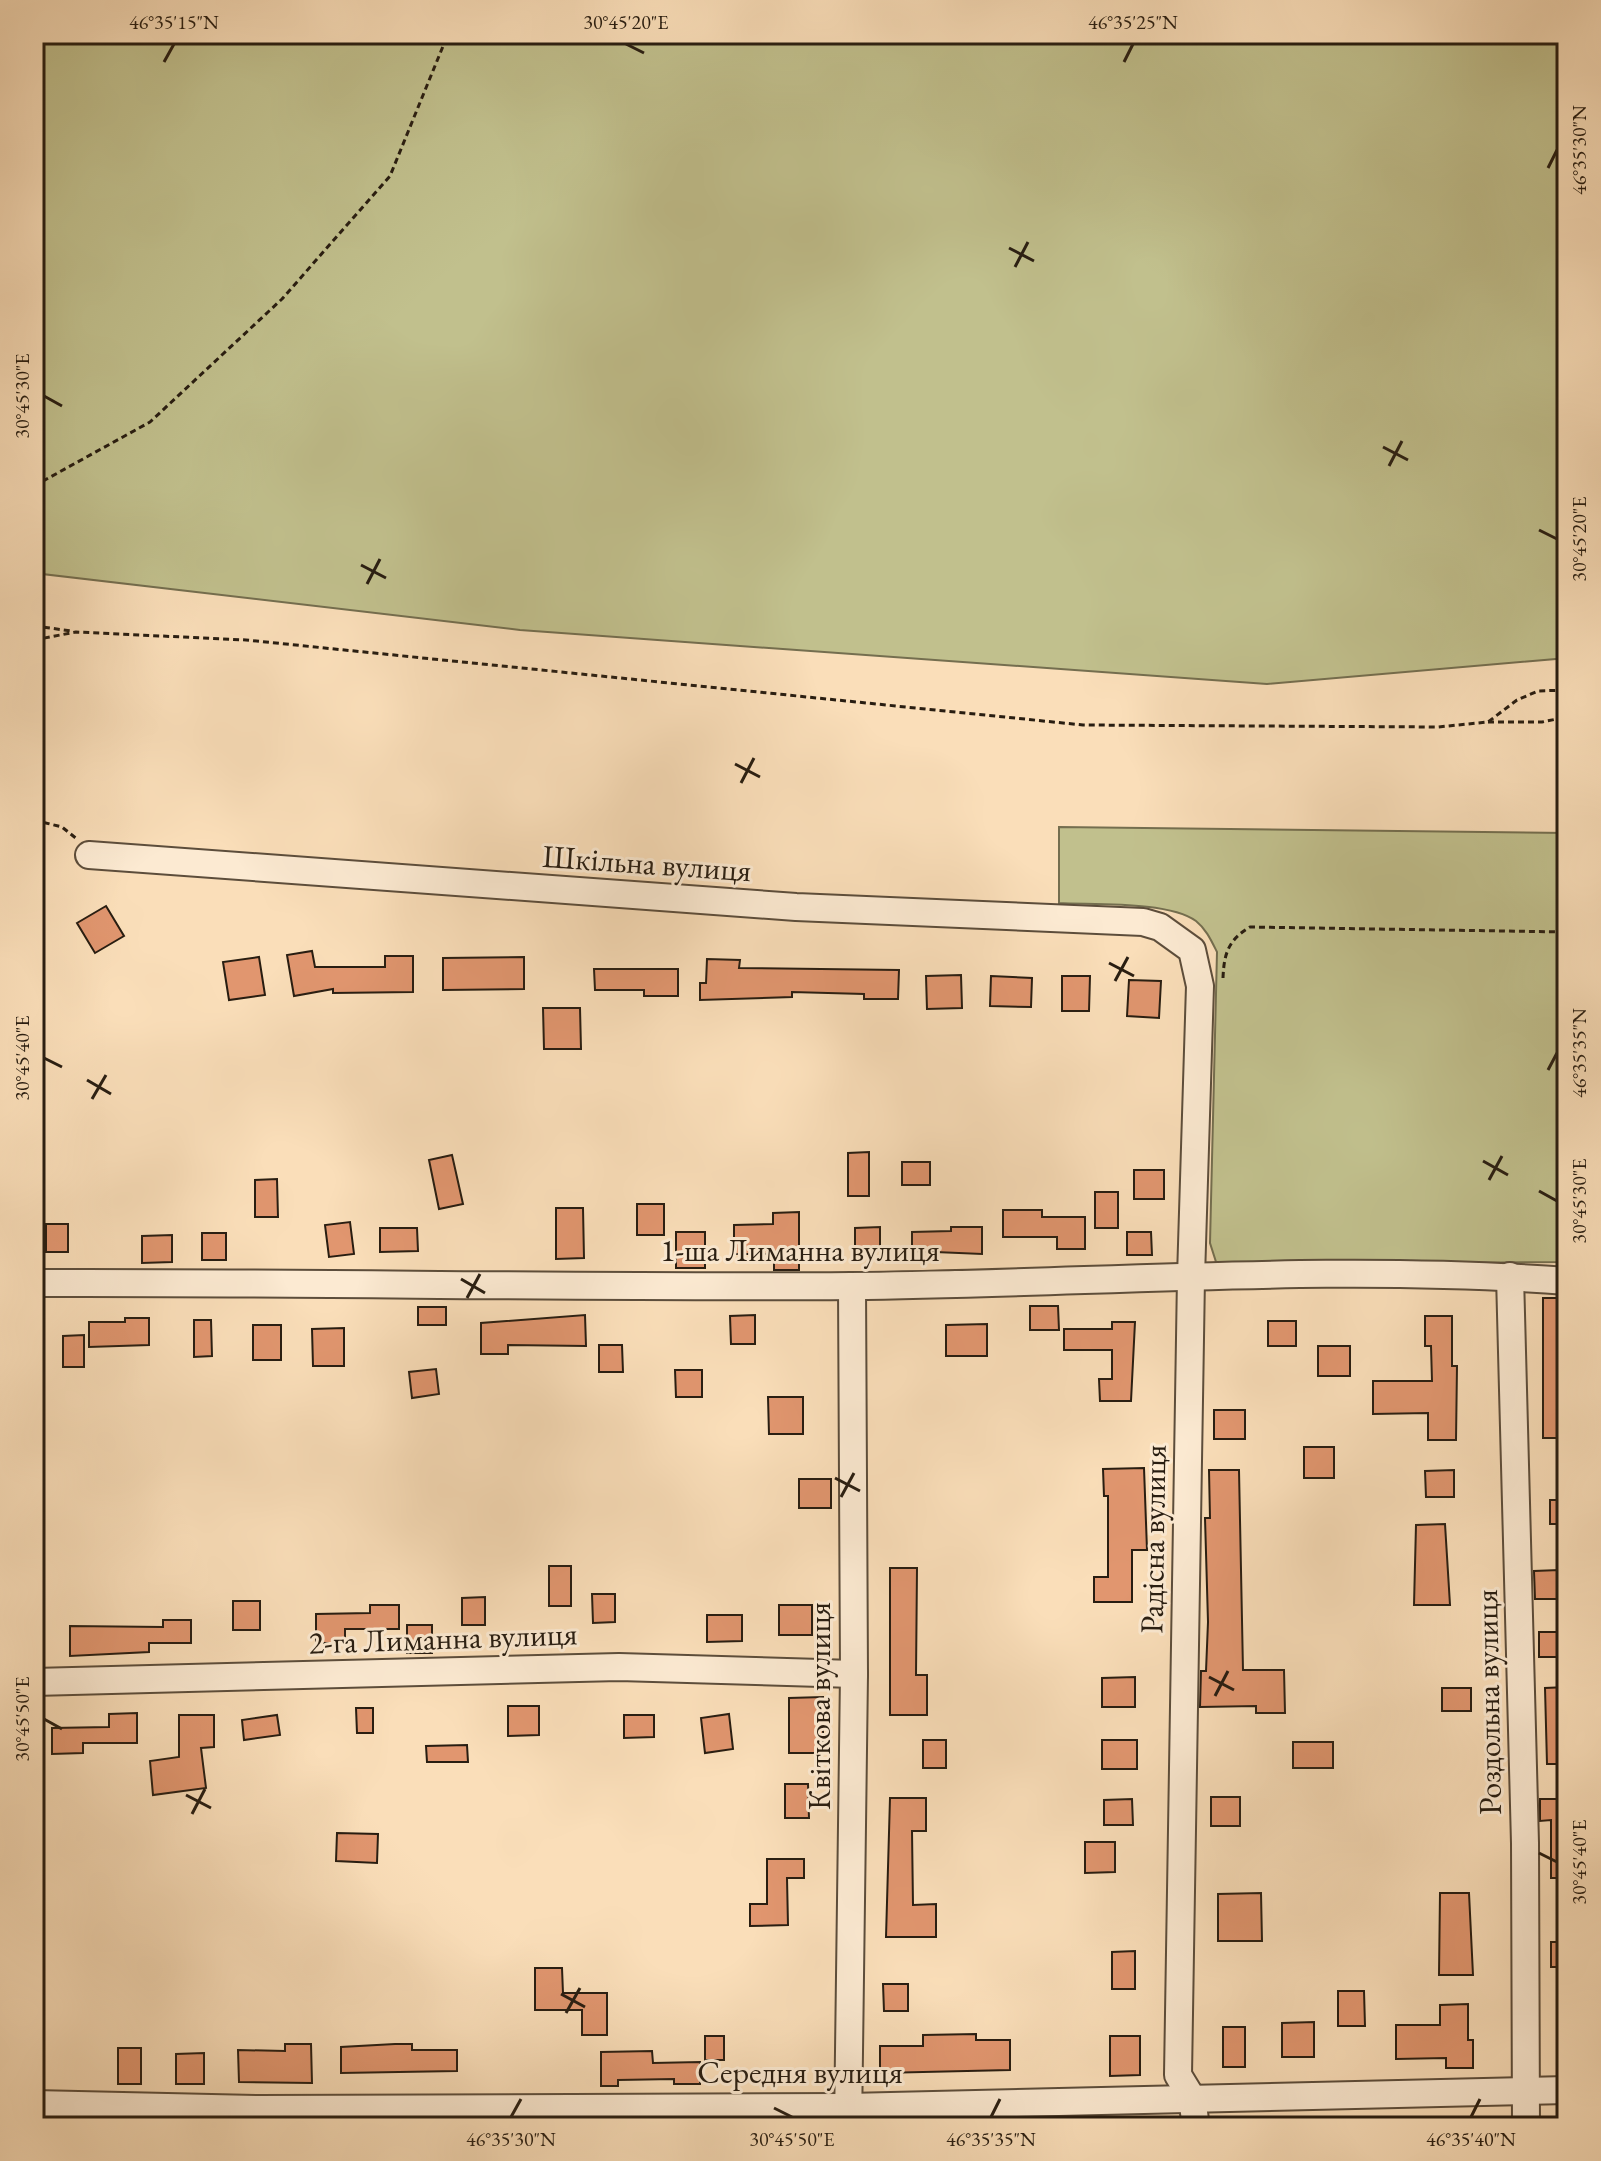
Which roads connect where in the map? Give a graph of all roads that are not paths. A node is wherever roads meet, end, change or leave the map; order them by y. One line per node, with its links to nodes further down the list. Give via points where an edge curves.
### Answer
1 (89, 855): 2 (street, Шкільна вулиця, via 796,907 1143,922 1160,927)
2 (1192, 950): 4 (street, Радісна вулиця, via 1200,986)
3 (1510, 1276): 4 (street, 1-ша Лиманна вулиця); 5 (street, 1-ша Лиманна вулиця); 10 (street, Роздольна вулиця, via 1525,1843)
4 (1191, 1277): 7 (street, 1-ша Лиманна вулиця); 12 (street, Радісна вулиця, via 1178,2075)
5 (1567, 1281)
6 (34, 1283): 7 (street, 1-ша Лиманна вулиця)
7 (852, 1286): 8 (street, Квіткова вулиця)
8 (854, 1674): 9 (street, 2-га Лиманна вулиця, via 619,1667); 14 (street, Квіткова вулиця)
9 (34, 1682)
10 (1524, 2090): 11 (street, Середня вулиця); 12 (street, Середня вулиця); 16 (street, Роздольна вулиця)
11 (1567, 2090)
12 (1192, 2098): 14 (street, Середня вулиця); 15 (street, Радісна вулиця)
13 (34, 2104): 14 (street, Середня вулиця)
14 (848, 2117)
15 (1196, 2127)
16 (1526, 2127)

